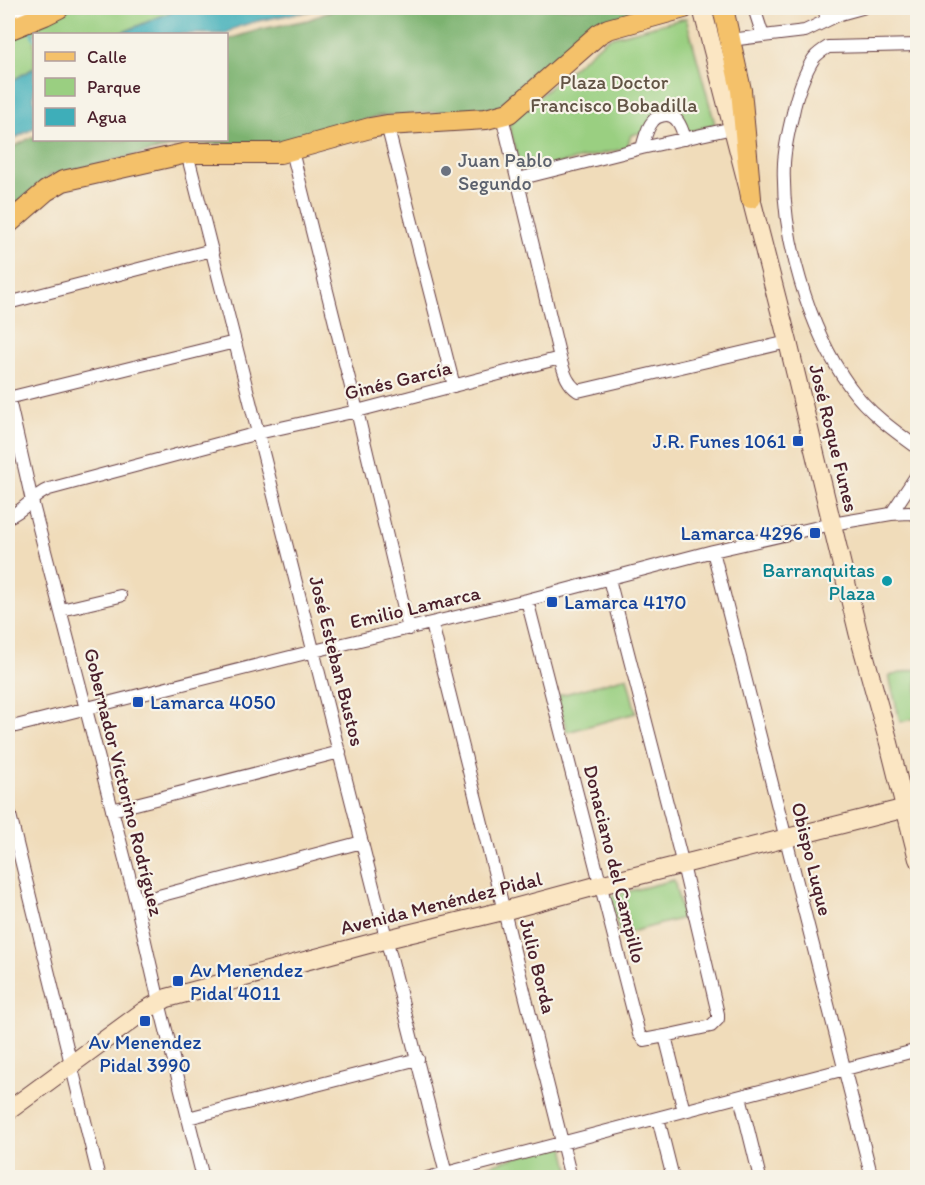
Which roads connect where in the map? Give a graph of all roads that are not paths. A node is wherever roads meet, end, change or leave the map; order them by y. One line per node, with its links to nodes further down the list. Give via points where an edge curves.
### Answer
1 (684, 8): 13 (main road, via 598,34)
2 (702, 8): 15 (main road, José Roque Funes)
3 (723, 8): 11 (main road)
4 (754, 8): 10 (street)
5 (824, 8): 9 (street)
6 (862, 8): 9 (street)
7 (47, 10): 8 (main road)
8 (13, 19)
9 (827, 20): 10 (street, via 805,31)
10 (763, 36): 11 (street)
11 (730, 40): 21 (main road, via 741,90)
12 (918, 45): 32 (street, via 828,47 821,51 814,58 794,105 784,161 790,237 819,334 850,388 879,419)
13 (502, 116): 14 (main road); 20 (street)
14 (387, 125): 18 (main road); 28 (street)
15 (733, 128): 16 (street); 21 (main road, José Roque Funes)
16 (685, 139): 17 (street); 17 (street, via 679,122 666,115 651,123)
17 (642, 148): 20 (street)
18 (292, 151): 19 (main road); 30 (street)
19 (187, 153): 22 (main road, via 63,181); 23 (street, José Esteban Bustos)
20 (518, 179): 27 (street)
21 (751, 198): 26 (main road, José Roque Funes)
22 (8, 224)
23 (212, 249): 24 (street); 25 (street, José Esteban Bustos)
24 (8, 303)
25 (235, 342): 29 (street); 31 (street, José Esteban Bustos)
26 (788, 342): 27 (street, via 578,391 569,384); 39 (main road, José Roque Funes)
27 (560, 358): 28 (street, Ginés García)
28 (454, 386): 30 (street, Ginés García)
29 (8, 397): 34 (street, Gobernador Victorino Rodríguez)
30 (357, 411): 31 (street, Ginés García); 46 (street)
31 (258, 433): 34 (street, Ginés García, via 49,489); 47 (street, José Esteban Bustos)
32 (918, 448)
33 (918, 473): 36 (street)
34 (32, 501): 38 (street, Ginés García); 44 (street, Gobernador Victorino Rodríguez)
35 (918, 502): 37 (street)
36 (891, 514): 37 (street, Emilio Lamarca); 39 (street, Emilio Lamarca)
37 (914, 514)
38 (8, 517)
39 (832, 524): 40 (street, Emilio Lamarca); 52 (main road, José Roque Funes, via 889,744)
40 (713, 551): 41 (street, Emilio Lamarca); 54 (street, Obispo Luque)
41 (609, 579): 43 (street, Emilio Lamarca); 57 (street)
42 (120, 596): 44 (street)
43 (527, 600): 45 (street, Emilio Lamarca); 58 (street, Donaciano del Campillo)
44 (61, 610): 48 (street, Gobernador Victorino Rodríguez)
45 (432, 624): 46 (street, Emilio Lamarca); 60 (street, Julio Borda)
46 (409, 629): 47 (street, Emilio Lamarca)
47 (314, 651): 48 (street, Emilio Lamarca); 50 (street, José Esteban Bustos)
48 (85, 709): 49 (street, Emilio Lamarca); 53 (street, Gobernador Victorino Rodríguez)
49 (8, 728)
50 (340, 752): 53 (street); 55 (street, José Esteban Bustos)
51 (8, 807): 66 (street)
52 (911, 807): 54 (main road, Avenida Menéndez Pidal); 56 (main road, José Roque Funes)
53 (112, 810): 59 (street, Gobernador Victorino Rodríguez)
54 (787, 838): 57 (main road, Avenida Menéndez Pidal); 67 (street, Obispo Luque)
55 (362, 842): 59 (street); 61 (street, José Esteban Bustos)
56 (918, 859)
57 (683, 865): 58 (main road, Avenida Menéndez Pidal); 63 (street, via 718,1019 711,1026)
58 (600, 885): 60 (main road, Avenida Menéndez Pidal); 63 (street, Donaciano del Campillo, via 639,1034 644,1040)
59 (136, 902): 62 (street, Gobernador Victorino Rodríguez)
60 (503, 911): 61 (main road, Avenida Menéndez Pidal); 73 (street, Julio Borda)
61 (387, 939): 62 (main road, Avenida Menéndez Pidal); 65 (street, José Esteban Bustos)
62 (159, 1002): 66 (main road, Avenida Menéndez Pidal); 71 (street, Gobernador Victorino Rodríguez)
63 (665, 1036): 70 (street)
64 (918, 1050): 67 (street)
65 (418, 1059): 71 (street); 74 (street, José Esteban Bustos)
66 (71, 1064): 69 (main road, Avenida Menéndez Pidal); 75 (street)
67 (844, 1069): 68 (street); 81 (street, Obispo Luque)
68 (740, 1097): 70 (street); 80 (street)
69 (8, 1111)
70 (684, 1111): 72 (street)
71 (188, 1118): 76 (street, Gobernador Victorino Rodríguez)
72 (658, 1118): 73 (street); 79 (street)
73 (563, 1143): 74 (street); 78 (street, Julio Borda)
74 (447, 1175): 77 (street)
75 (99, 1178)
76 (203, 1178)
77 (427, 1178)
78 (571, 1178)
79 (673, 1178)
80 (760, 1178)
81 (872, 1178)

